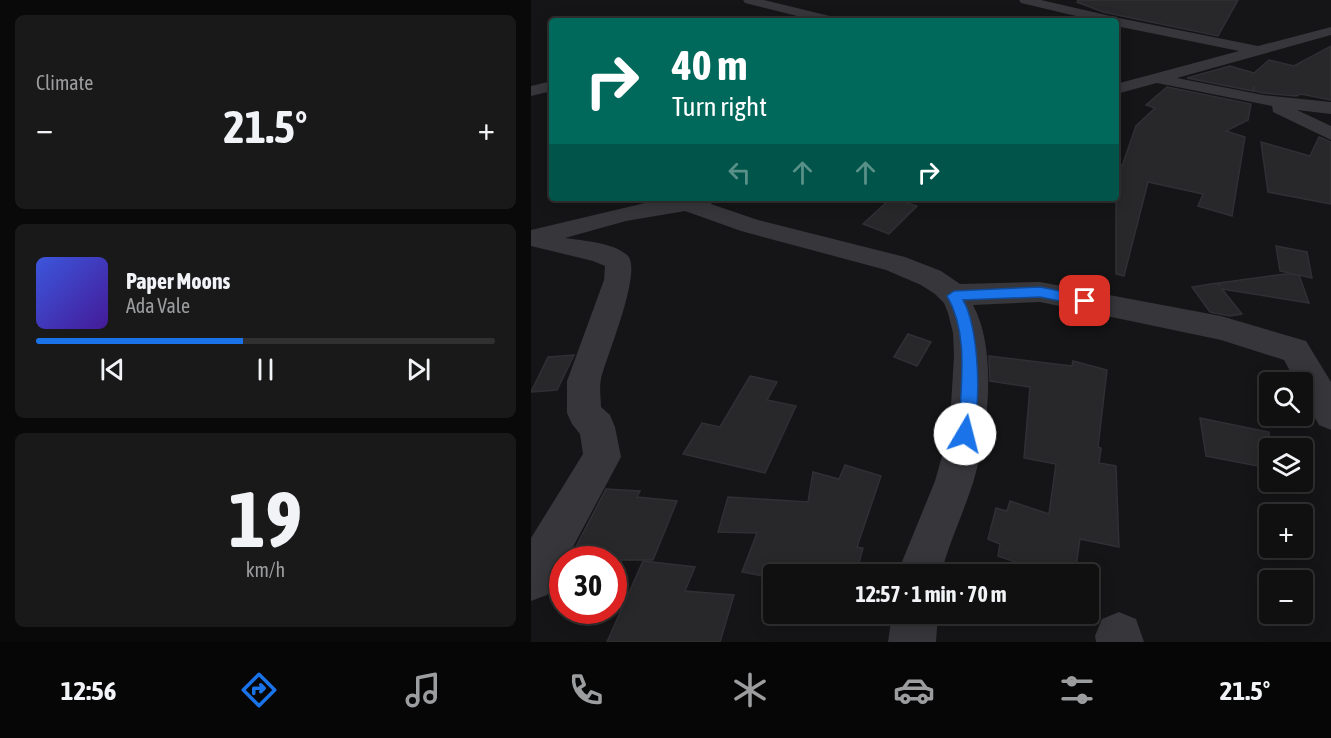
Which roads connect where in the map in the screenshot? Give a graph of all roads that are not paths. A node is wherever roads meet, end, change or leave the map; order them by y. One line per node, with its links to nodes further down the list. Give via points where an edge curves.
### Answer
1 (749, 0): 4 (street)
2 (1025, 0): 5 (street)
3 (1133, 10): 8 (street, via 1159,30)
4 (821, 18)
5 (1102, 18)
6 (1119, 22): 8 (street)
7 (1331, 31): 9 (street)
8 (1176, 35): 9 (street)
9 (1255, 50): 11 (street)
10 (1119, 73): 11 (street)
11 (1155, 79): 13 (street); 15 (street)
12 (549, 87): 14 (street)
13 (1119, 88)
14 (531, 91)
15 (1263, 100): 16 (street); 17 (street)
16 (1331, 108)
17 (1331, 134)
18 (689, 201): 20 (street)
19 (696, 201): 21 (street, via 734,220 891,262 925,276)
20 (533, 238): 24 (street, via 608,255 619,262 618,280 584,381 584,413 597,427 602,457)
21 (954, 296): 22 (street, via 1040,292 1221,328 1295,350); 23 (street, via 962,309 968,343 968,417 958,469)
22 (1331, 414)
23 (922, 564)
24 (531, 579)
25 (914, 624): 26 (street)
26 (912, 642)

